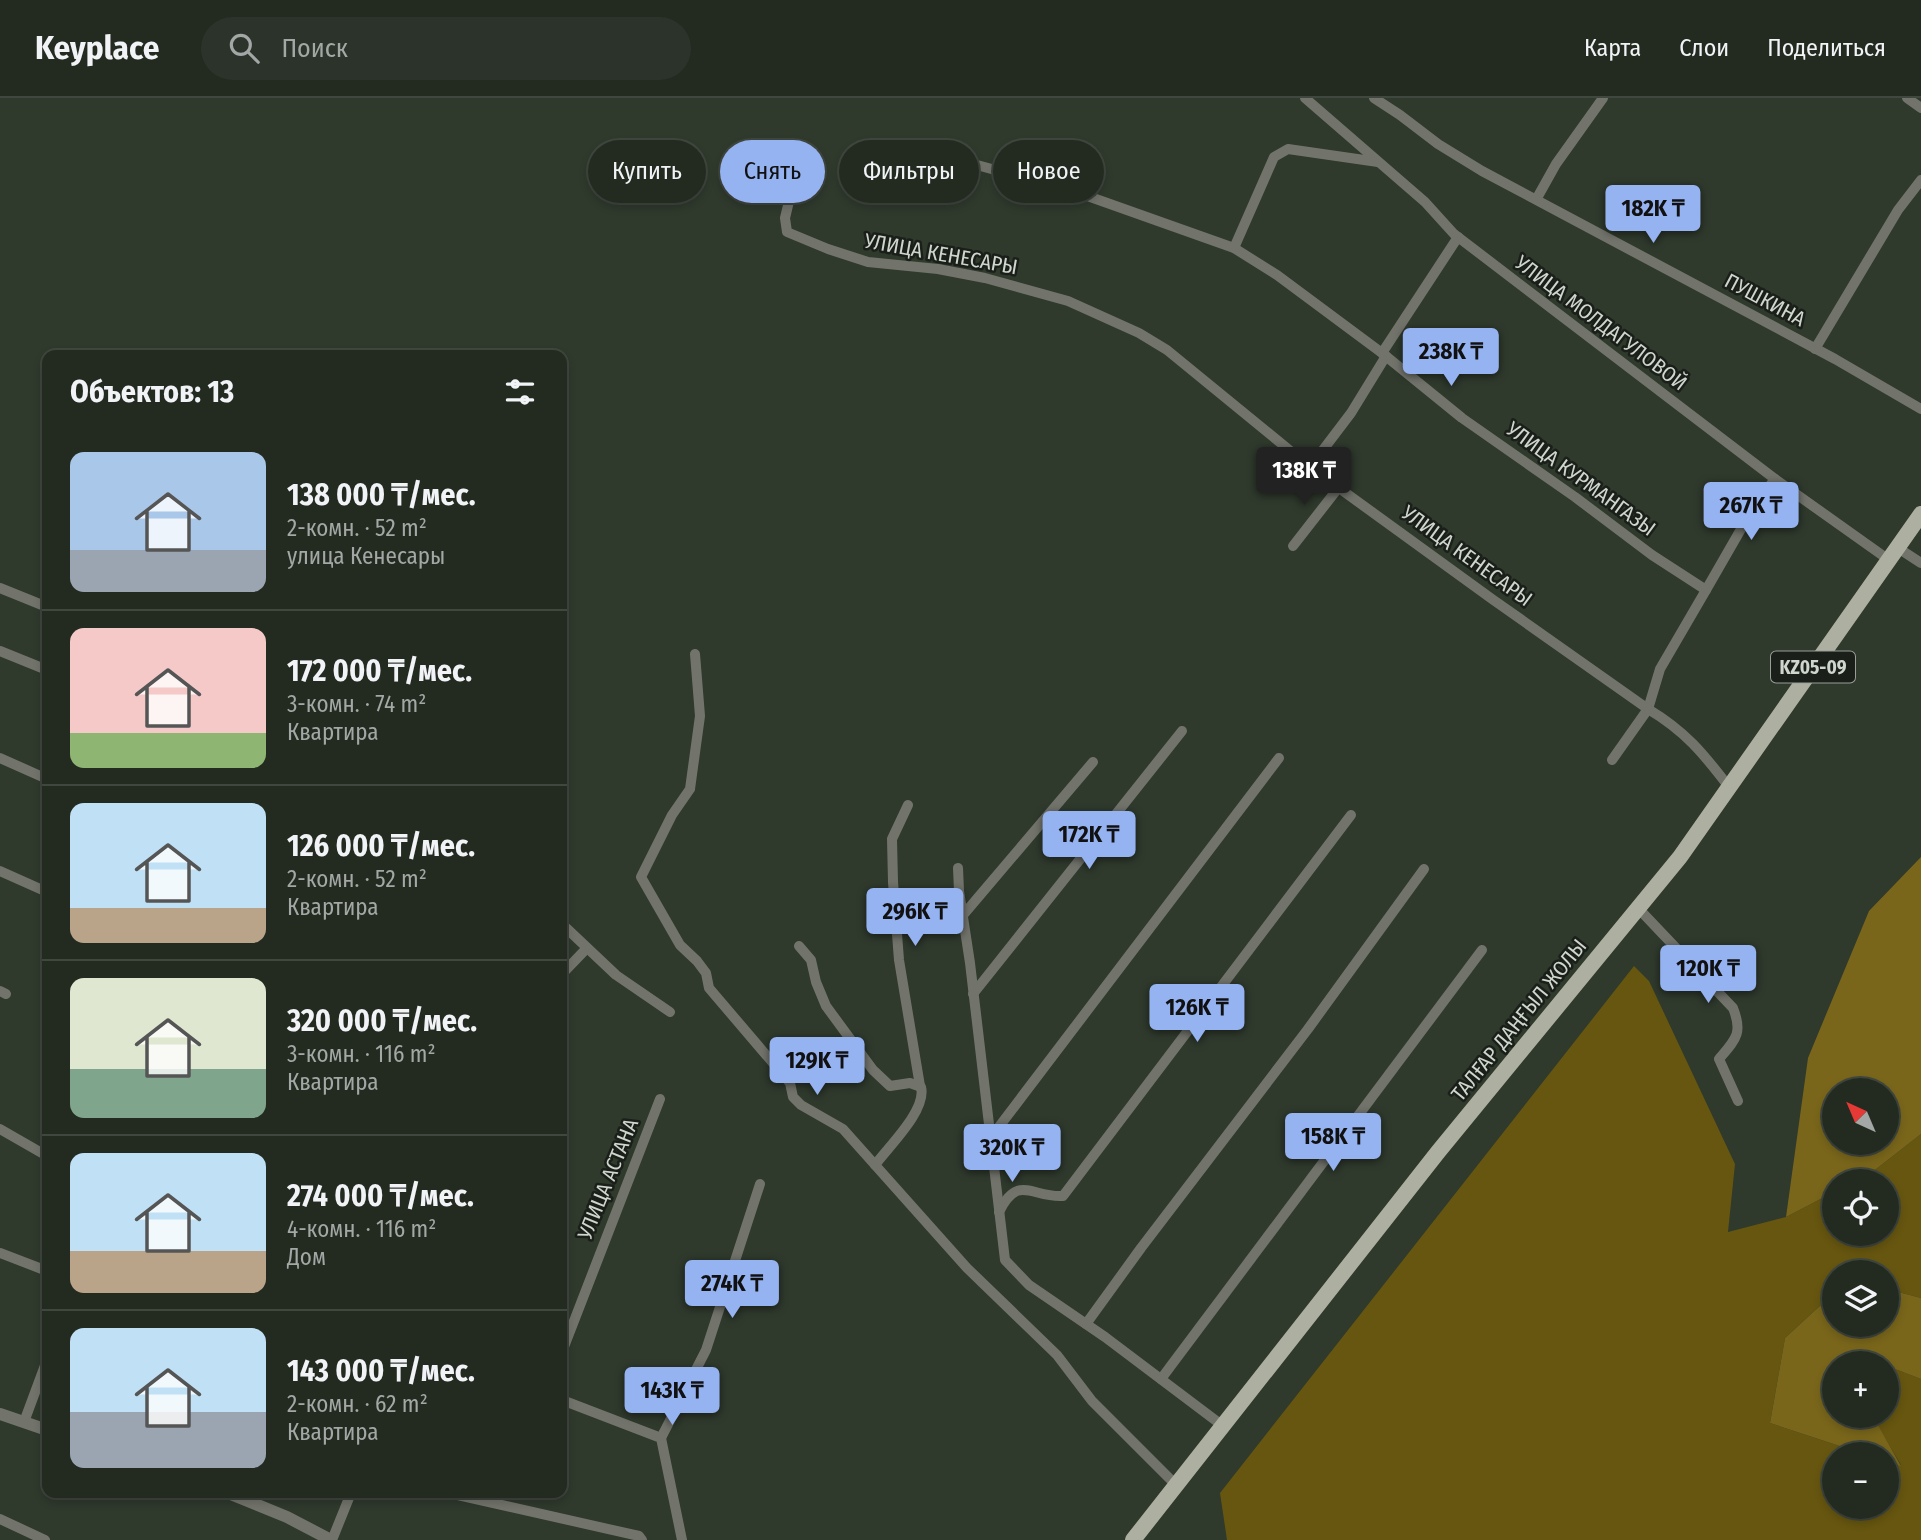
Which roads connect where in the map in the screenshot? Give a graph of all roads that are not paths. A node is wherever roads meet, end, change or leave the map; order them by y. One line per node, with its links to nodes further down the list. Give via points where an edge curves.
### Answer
1 (1305, 98): 6 (street, УЛИЦА МОЛДАГУЛОВОЙ)
2 (1374, 98): 9 (street, ПУШКИНА, via 1482,171)
3 (1603, 98): 9 (street)
4 (1907, 98): 5 (street)
5 (1921, 108)
6 (1378, 162): 11 (street, УЛИЦА МОЛДАГУЛОВОЙ); 12 (street, via 1288,149 1274,157)
7 (979, 166): 12 (street, УЛИЦА КУРМАНГАЗЫ, via 1079,193)
8 (1921, 180): 13 (street, via 1898,210)
9 (1537, 198): 13 (street, ПУШКИНА)
10 (789, 203): 16 (street, УЛИЦА КЕНЕСАРЫ, via 787,232 828,249 868,262 985,278 1068,301 1139,333 1167,350)
11 (1458, 237): 14 (street); 17 (street, УЛИЦА МОЛДАГУЛОВОЙ)
12 (1234, 248): 14 (street, УЛИЦА КУРМАНГАЗЫ)
13 (1815, 349): 15 (street, ПУШКИНА)
14 (1384, 355): 16 (street, via 1351,413); 24 (street, УЛИЦА КУРМАНГАЗЫ, via 1462,418)
15 (1921, 409)
16 (1310, 467): 18 (street, УЛИЦА КЕНЕСАРЫ)
17 (1775, 479): 21 (street, УЛИЦА МОЛДАГУЛОВОЙ); 24 (street)
18 (1339, 488): 20 (street); 29 (street, УЛИЦА КЕНЕСАРЫ)
19 (1921, 514): 21 (main road, ТАЛҒАР ДАҢҒЫЛ ЖОЛЫ / KZ05-09)
20 (1293, 546)
21 (1893, 554): 22 (street, УЛИЦА МОЛДАГУЛОВОЙ); 36 (main road, ТАЛҒАР ДАҢҒЫЛ ЖОЛЫ / KZ05-09)
22 (1921, 564)
23 (0, 588): 25 (street)
24 (1706, 590): 29 (street, via 1660,669)
25 (42, 605)
26 (0, 651): 28 (street)
27 (695, 654): 58 (street, via 700,716 690,789 641,877 680,945 705,972 709,988 790,1083 793,1097 843,1129)
28 (42, 668)
29 (1648, 709): 33 (street); 36 (street, УЛИЦА КЕНЕСАРЫ, via 1696,745)
30 (1182, 732): 50 (street)
31 (0, 758): 35 (street)
32 (1279, 758): 56 (street)
33 (1612, 760)
34 (1093, 762): 44 (street)
35 (42, 777)
36 (1729, 787): 43 (main road, ТАЛҒАР ДАҢҒЫЛ ЖОЛЫ / KZ05-09)
37 (908, 805): 52 (street, via 892,839 893,882 899,960)
38 (1351, 815): 60 (street, via 1063,1196 1020,1189 1010,1193)
39 (958, 868): 44 (street)
40 (1424, 869): 63 (street)
41 (0, 872): 42 (street)
42 (42, 890)
43 (1637, 908): 54 (street, via 1733,1008 1739,1023 1736,1039 1719,1059); 70 (main road, ТАЛҒАР ДАҢҒЫЛ ЖОЛЫ / KZ05-09)
44 (964, 914): 50 (street)
45 (567, 929): 47 (street)
46 (799, 946): 52 (street, via 811,960 826,1006 873,1070 890,1086)
47 (587, 948): 49 (street); 51 (street, via 616,975)
48 (1482, 950): 66 (street)
49 (567, 969)
50 (973, 994): 56 (street)
51 (670, 1012)
52 (920, 1086): 58 (street, via 923,1096 918,1108)
53 (660, 1098): 64 (street, УЛИЦА АСТАНА)
54 (1738, 1101)
55 (0, 1129): 57 (street)
56 (992, 1136): 60 (street)
57 (42, 1153)
58 (874, 1165): 73 (street, via 967,1268 1057,1355)
59 (760, 1184): 72 (street, via 706,1350)
60 (999, 1212): 63 (street, via 1005,1260 1029,1285)
61 (0, 1253): 62 (street)
62 (42, 1269)
63 (1086, 1324): 66 (street)
64 (567, 1339)
65 (42, 1373): 69 (street)
66 (1161, 1379): 70 (street)
67 (567, 1402): 72 (street)
68 (0, 1414): 69 (street)
69 (24, 1422): 71 (street)
70 (1223, 1426): 73 (main road, ТАЛҒАР ДАҢҒЫЛ ЖОЛЫ / KZ05-09)
71 (42, 1428)
72 (661, 1438): 81 (street)
73 (1172, 1490): 82 (main road, ТАЛҒАР ДАҢҒЫЛ ЖОЛЫ / KZ05-09)
74 (240, 1498): 79 (street)
75 (349, 1498): 79 (street)
76 (471, 1498): 80 (street)
77 (0, 1519): 78 (street)
78 (45, 1540)
79 (332, 1540)
80 (642, 1540)
81 (682, 1540)
82 (1133, 1540)

